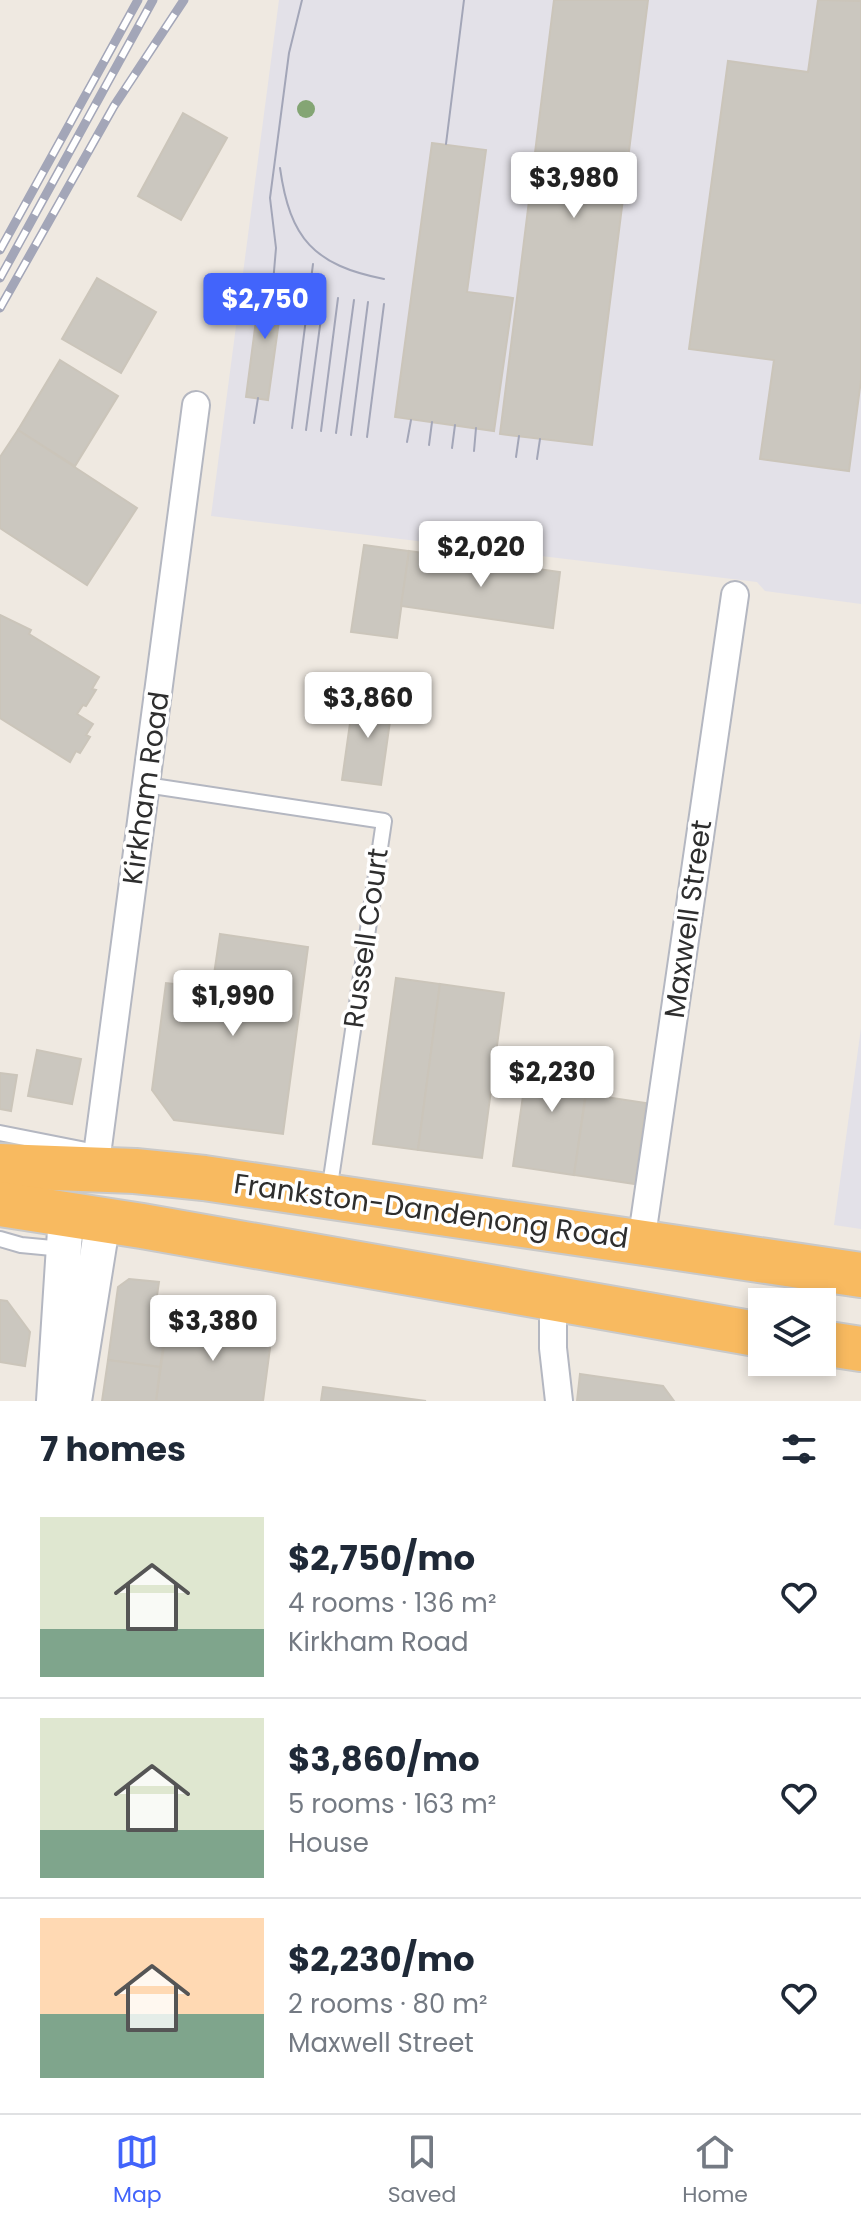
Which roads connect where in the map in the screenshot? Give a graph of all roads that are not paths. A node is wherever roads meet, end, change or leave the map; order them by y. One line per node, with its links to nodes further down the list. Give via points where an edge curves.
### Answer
1 (196, 405): 3 (street, Kirkham Road)
2 (735, 595): 10 (street, Maxwell Street)
3 (146, 785): 6 (lane, Russell Court, via 384,821); 7 (street, Kirkham Road)
4 (0, 1133): 7 (lane)
5 (0, 1166): 7 (highway, Frankston-Dandenong Road)
6 (328, 1197): 7 (highway, Frankston-Dandenong Road, via 167,1173); 10 (highway, Frankston-Dandenong Road)
7 (87, 1202): 8 (highway, Frankston-Dandenong Road); 9 (lane, Frankston-Dandenong Road, via 21,1245); 12 (highway, Frankston-Dandenong Road); 17 (street); 18 (street, Kirkham Road)
8 (0, 1204)
9 (0, 1239)
10 (641, 1243): 11 (highway, Frankston-Dandenong Road); 13 (highway)
11 (861, 1275)
12 (553, 1299): 13 (highway, Frankston-Dandenong Road); 19 (street)
13 (631, 1311): 14 (highway, Frankston-Dandenong Road)
14 (748, 1332)
15 (836, 1345): 16 (highway)
16 (861, 1349)
17 (56, 1401)
18 (74, 1401)
19 (559, 1401)

